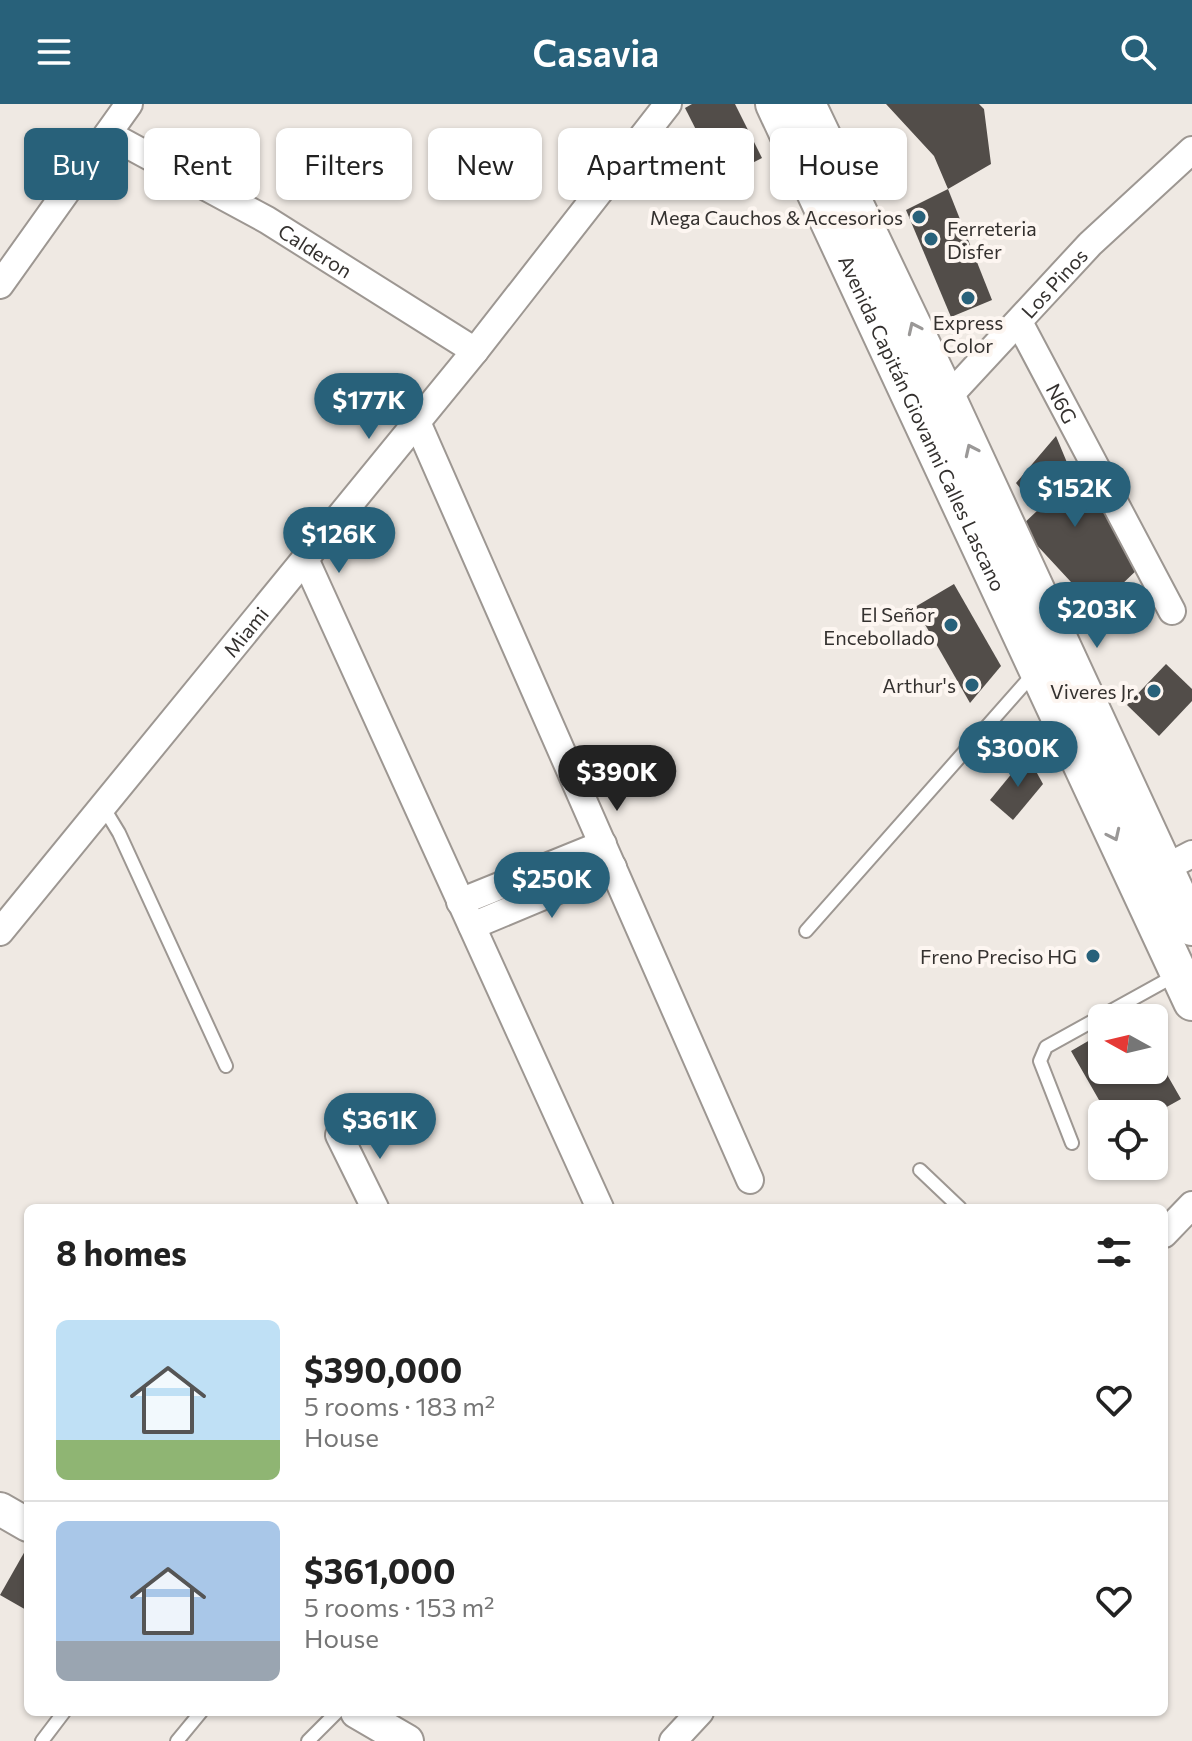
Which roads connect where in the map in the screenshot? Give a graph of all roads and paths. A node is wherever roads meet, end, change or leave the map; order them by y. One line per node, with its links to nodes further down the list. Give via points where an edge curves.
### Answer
1 (129, 104): 5 (street)
2 (668, 104): 11 (street, Miami)
3 (774, 104): 12 (main road, Avenida Capitán Giovanni Calles Lascano)
4 (807, 104): 12 (main road, Avenida Capitán Giovanni Calles Lascano, one-way to 4)
5 (112, 128)
6 (128, 145): 11 (street, Calderon, via 267,220)
7 (1192, 150): 10 (street, Los Pinos, via 1090,244)
8 (61, 200): 9 (street)
9 (0, 285)
10 (1019, 322): 12 (street, Los Pinos); 15 (street, N6G)
11 (475, 351): 13 (street, Miami)
12 (935, 411): 16 (main road, Avenida Capitán Giovanni Calles Lascano); 19 (main road, Avenida Capitán Giovanni Calles Lascano, one-way to 12)
13 (417, 422): 14 (street, Miami); 18 (street)
14 (305, 559): 17 (street, Miami); 20 (street)
15 (1172, 611)
16 (1037, 670): 23 (lane); 25 (main road, Avenida Capitán Giovanni Calles Lascano, one-way to 25)
17 (102, 805): 24 (street, Miami); 26 (lane)
18 (608, 856): 20 (street); 21 (street); 30 (street)
19 (1178, 861): 22 (main road, Avenida Capitán Giovanni Calles Lascano)
20 (460, 902): 21 (street)
21 (472, 926): 32 (street)
22 (1192, 927)
23 (806, 931)
24 (0, 932)
25 (1185, 988): 28 (lane, via 1046,1047 1040,1061)
26 (226, 1066)
27 (339, 1135): 31 (street)
28 (1072, 1143)
29 (920, 1170): 33 (lane)
30 (750, 1180)
31 (373, 1204)
32 (598, 1204)
33 (956, 1204)
34 (1192, 1205): 35 (street)
35 (1168, 1230)
36 (0, 1509): 37 (street)
37 (24, 1523)
38 (61, 1716): 43 (lane)
39 (198, 1716): 44 (lane)
40 (333, 1716): 45 (lane)
41 (364, 1716): 46 (street)
42 (696, 1716): 47 (street)
43 (42, 1741)
44 (177, 1741)
45 (308, 1741)
46 (407, 1741)
47 (673, 1741)

